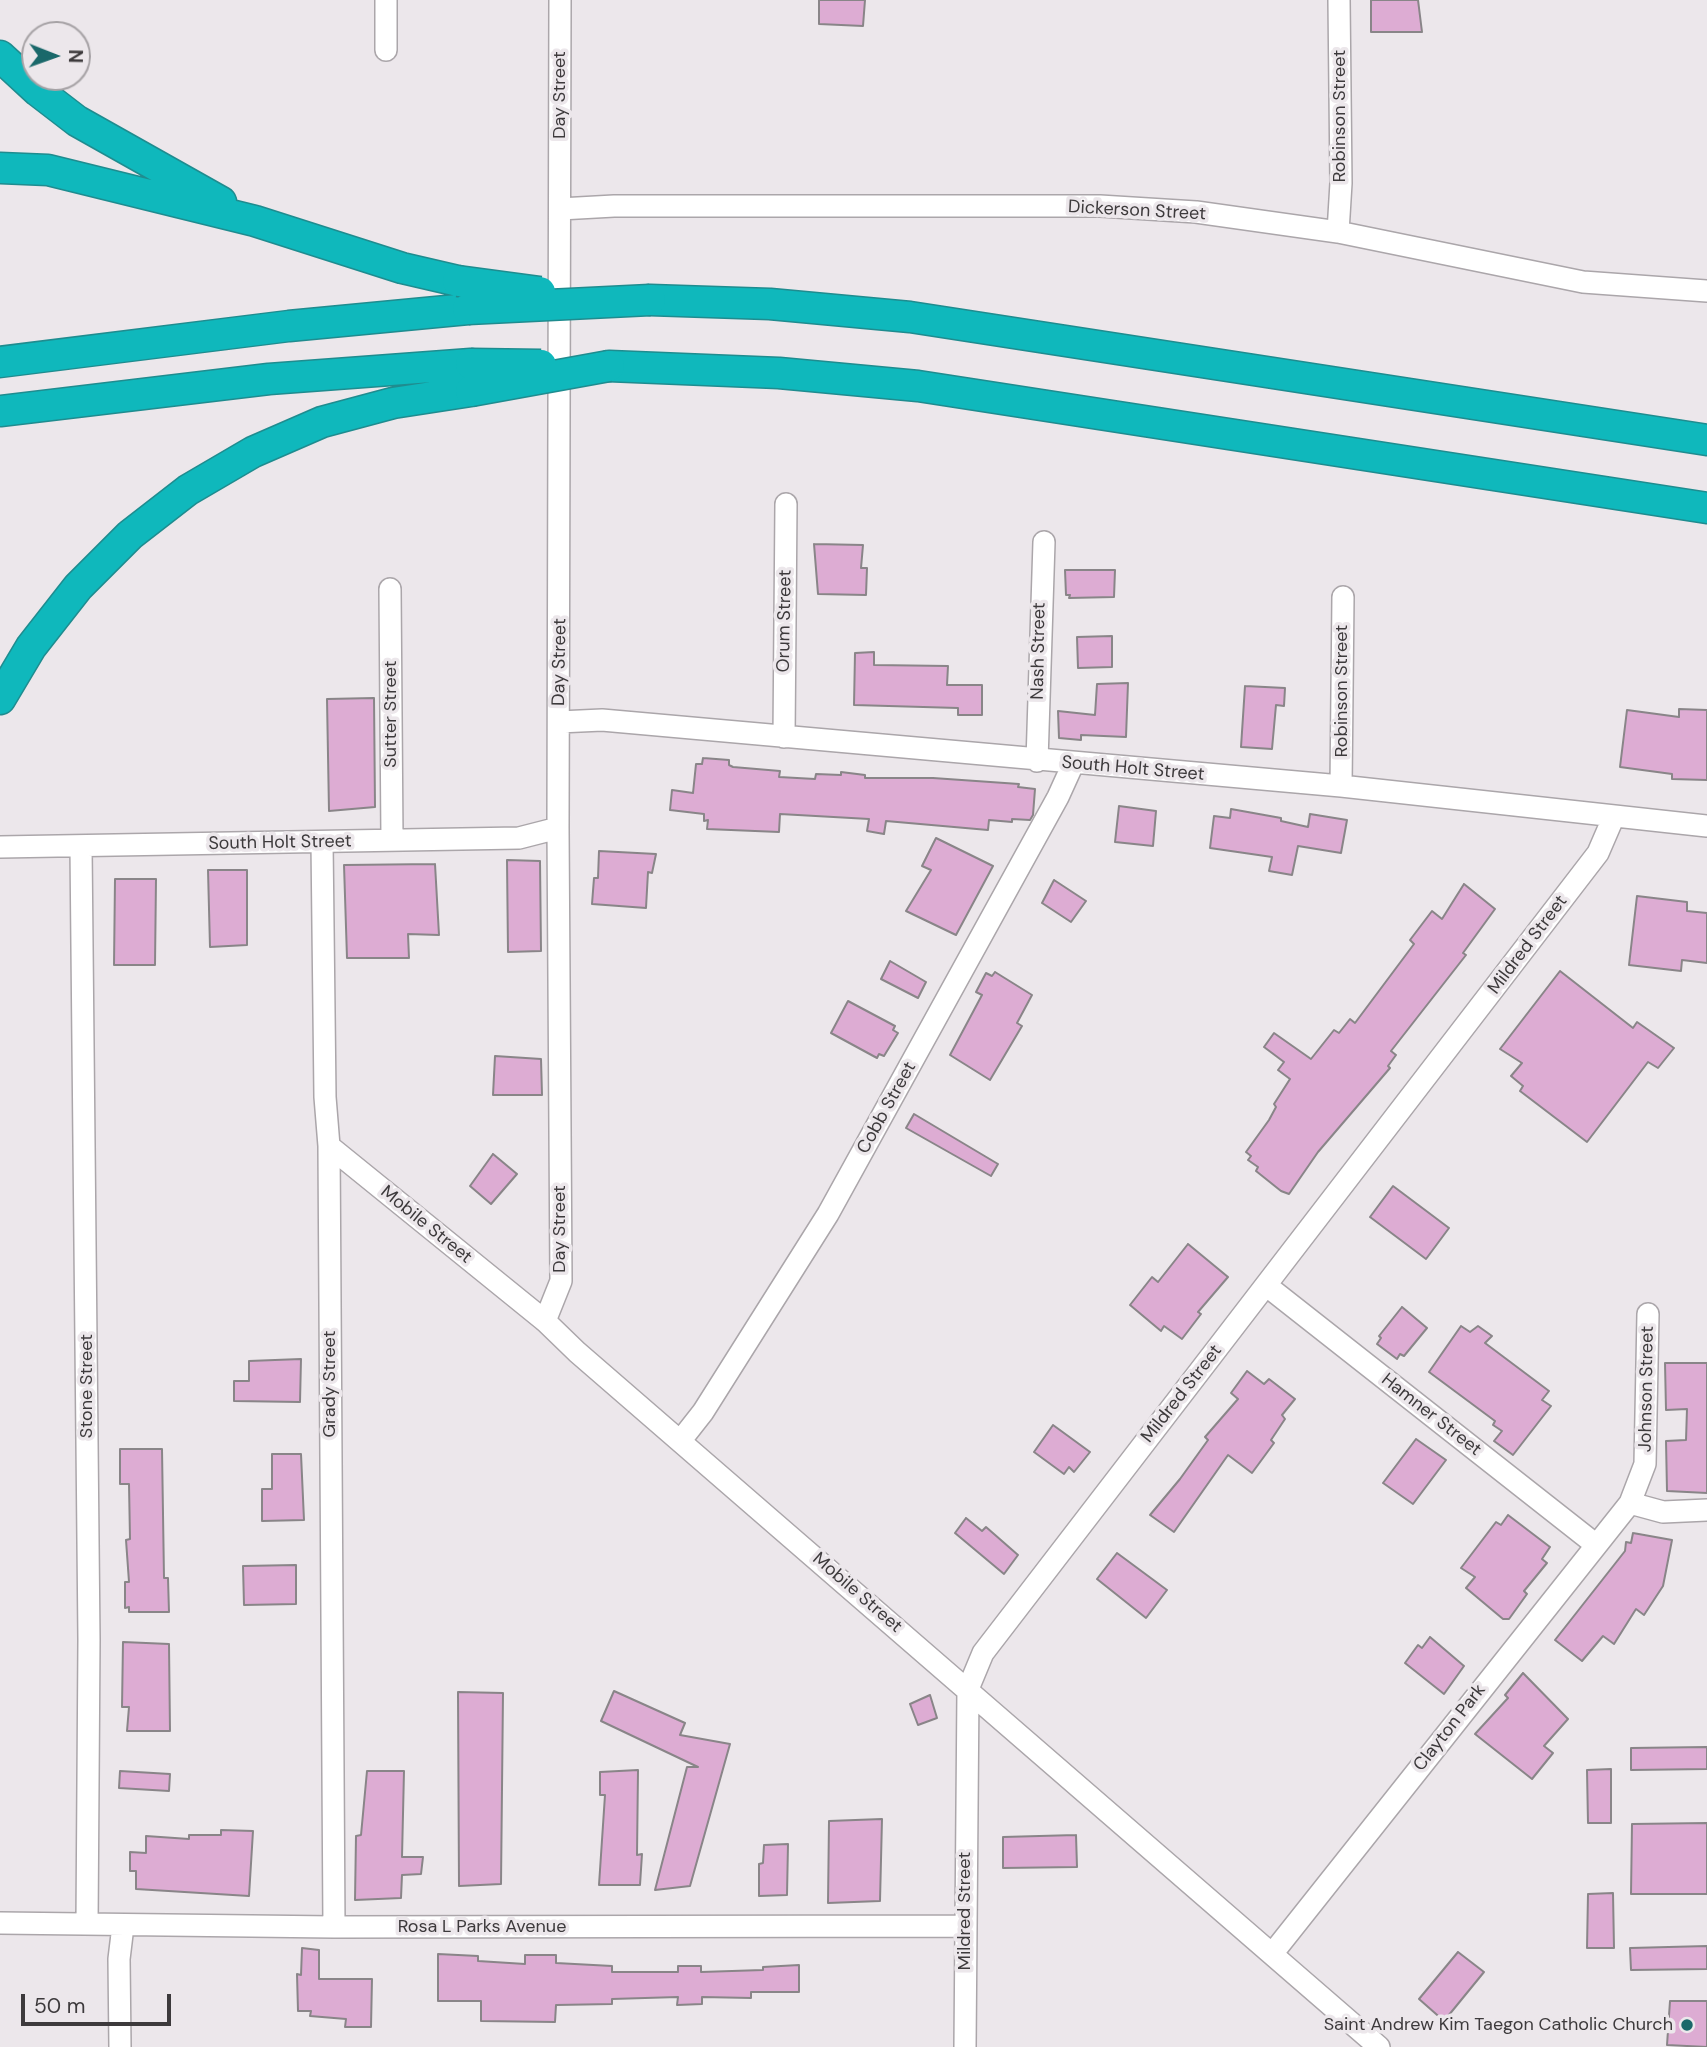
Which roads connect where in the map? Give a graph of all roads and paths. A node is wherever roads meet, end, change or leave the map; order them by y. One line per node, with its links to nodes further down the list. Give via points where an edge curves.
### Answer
1 (386, 0): 4 (street)
2 (560, 0): 7 (street, Day Street)
3 (1339, 0): 9 (street, Robinson Street)
4 (386, 50)
5 (0, 56): 8 (highway, via 77,121)
6 (0, 167): 8 (highway, via 48,170)
7 (560, 209): 9 (street, Dickerson Street, via 1101,206 1196,212); 22 (street, Day Street)
8 (255, 221): 11 (highway, bridge, via 458,281)
9 (1338, 232): 10 (street, Dickerson Street, via 1583,282)
10 (1707, 291)
11 (606, 302): 12 (highway, bridge, via 289,326); 15 (highway, bridge, via 769,304 910,317)
12 (0, 362)
13 (471, 378): 14 (highway, via 269,379); 17 (highway, bridge, via 609,366 779,373 990,396); 21 (highway, via 321,422 253,452 188,490 130,535 78,587 31,647)
14 (0, 411)
15 (1707, 440)
16 (786, 504): 23 (street, Orum Street)
17 (1707, 508)
18 (1044, 542): 24 (street, Nash Street)
19 (390, 589): 30 (street, Sutter Street)
20 (1343, 597): 26 (street, Robinson Street)
21 (0, 699)
22 (559, 722): 23 (street, South Holt Street, via 602,720); 29 (street, Day Street)
23 (784, 737): 24 (street, South Holt Street)
24 (1037, 761): 25 (street, South Holt Street)
25 (1073, 764): 26 (street, South Holt Street); 38 (street, Cobb Street, via 828,1214)
26 (1341, 786): 27 (street, South Holt Street)
27 (1614, 816): 28 (street, South Holt Street); 35 (street, Mildred Street, via 1598,853)
28 (1707, 826)
29 (558, 828): 30 (street, South Holt Street, via 519,838); 37 (street, Day Street, via 561,1281)
30 (392, 839): 31 (street, South Holt Street)
31 (322, 842): 32 (street, South Holt Street); 34 (street, Grady Street, via 324,1097)
32 (81, 847): 33 (street, South Holt Street); 44 (street, Stone Street, via 89,1640)
33 (0, 848)
34 (329, 1146): 37 (street, Mobile Street); 47 (street, Grady Street)
35 (1267, 1286): 41 (street, Hamner Street); 42 (street, Mildred Street, via 983,1653)
36 (1648, 1314): 39 (street, Johnson Street, via 1646,1464)
37 (545, 1321): 38 (street, Mobile Street)
38 (681, 1440): 42 (street, Mobile Street)
39 (1630, 1503): 40 (street, via 1663,1512); 41 (street, Clayton Park)
40 (1707, 1510)
41 (1595, 1544): 48 (street, Clayton Park)
42 (968, 1689): 46 (street, Mildred Street); 48 (street, Mobile Street)
43 (0, 1923): 44 (street, Rosa L Parks Avenue)
44 (87, 1924): 45 (street, Rosa L Parks Avenue)
45 (123, 1926): 47 (street, Rosa L Parks Avenue); 49 (street)
46 (964, 1926): 47 (street, Rosa L Parks Avenue); 50 (street, Mildred Street)
47 (334, 1927)
48 (1272, 1954): 51 (street, Mobile Street)
49 (120, 2047)
50 (965, 2047)
51 (1379, 2047)

